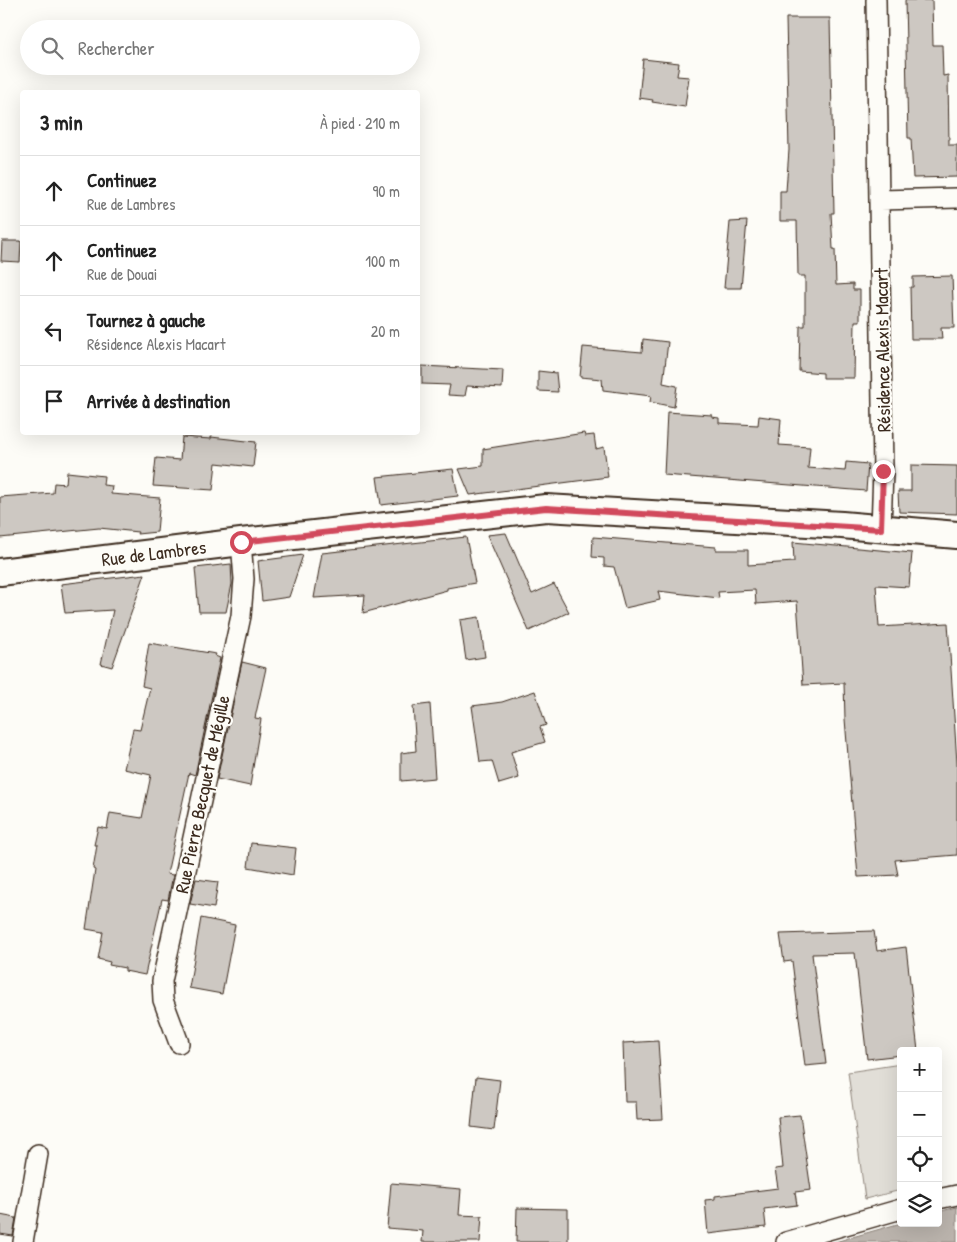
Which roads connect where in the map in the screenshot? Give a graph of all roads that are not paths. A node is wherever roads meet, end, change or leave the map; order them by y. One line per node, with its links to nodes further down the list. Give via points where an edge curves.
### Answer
1 (876, 0): 3 (street, Résidence Alexis Macart)
2 (957, 198): 3 (street)
3 (880, 200): 4 (street, Résidence Alexis Macart, via 884,480)
4 (881, 529): 5 (street, Rue de Lambres); 6 (street, Rue de Lambres, via 546,508)
5 (957, 535)
6 (241, 542): 7 (street, Rue de Lambres); 8 (street, Rue Pierre Becquet de Mégille, via 244,600 162,981 164,1000)
7 (0, 572)
8 (180, 1043)
9 (38, 1154): 13 (street)
10 (957, 1194): 11 (street)
11 (942, 1198)
12 (897, 1210): 14 (street)
13 (23, 1242)
14 (786, 1242)

